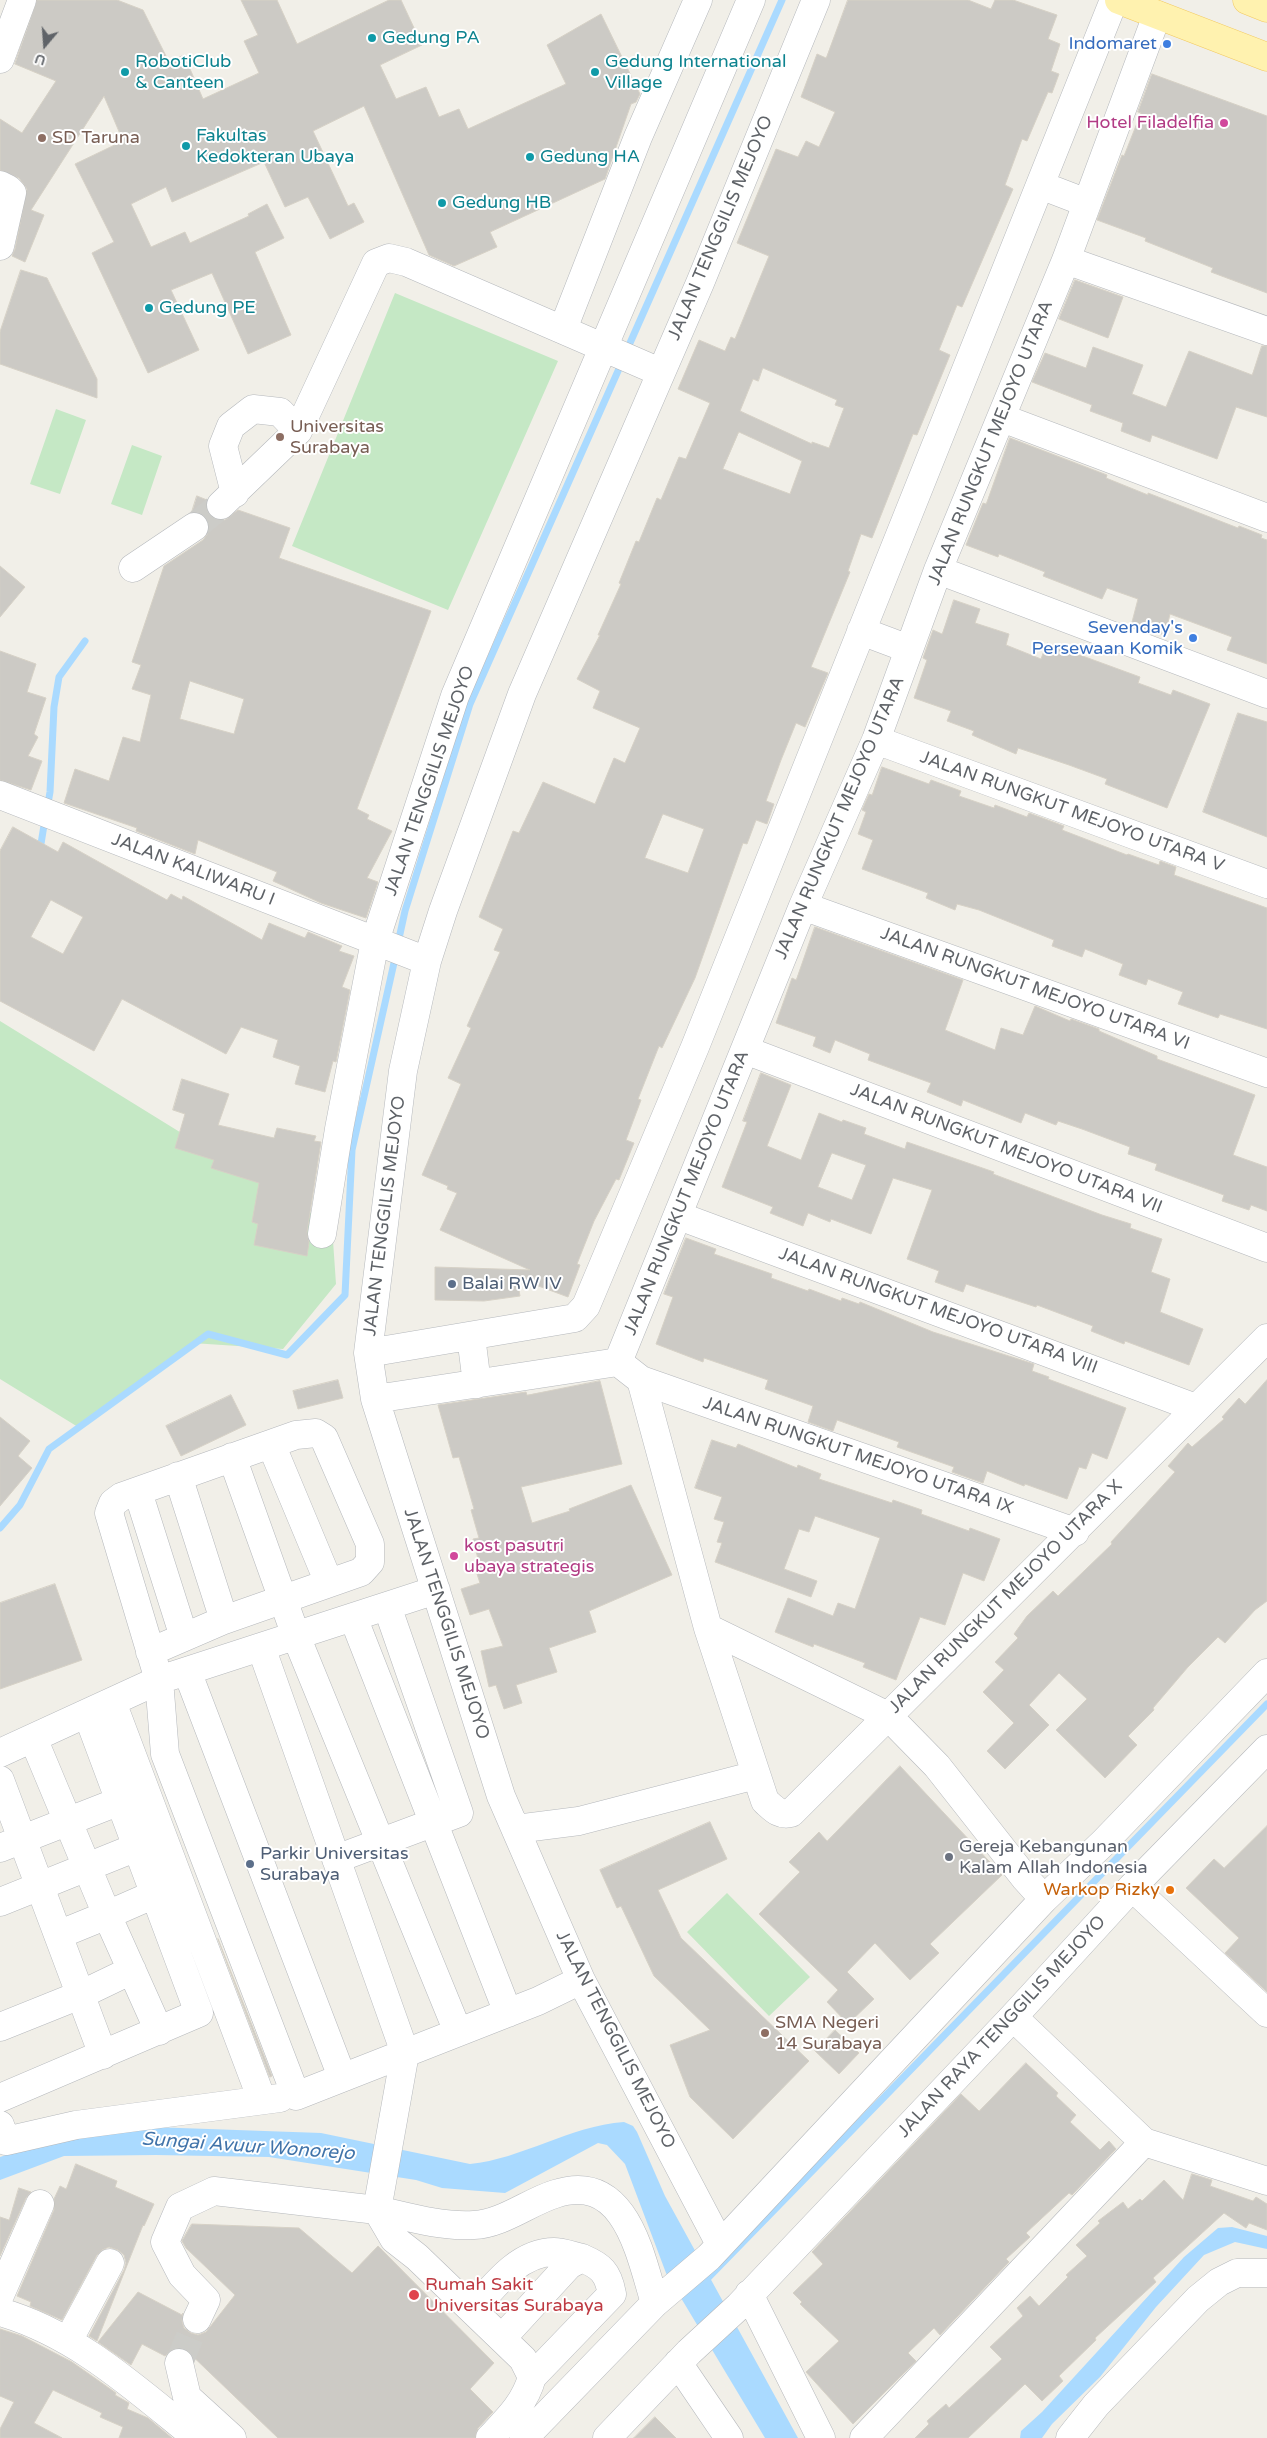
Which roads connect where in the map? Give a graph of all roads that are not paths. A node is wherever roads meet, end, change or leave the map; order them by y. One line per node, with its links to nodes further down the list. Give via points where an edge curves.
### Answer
1 (22, 0): 11 (street)
2 (698, 0): 17 (street, via 638,137)
3 (751, 0): 19 (street, JALAN TENGGILIS MEJOYO)
4 (816, 0): 20 (street, JALAN TENGGILIS MEJOYO, via 700,283)
5 (1114, 0): 13 (street)
6 (1119, 0): 9 (main road)
7 (1246, 0): 8 (main road)
8 (1267, 8)
9 (1157, 15): 10 (main road); 14 (street, JALAN RUNGKUT MEJOYO UTARA)
10 (1267, 57)
11 (0, 60)
12 (0, 185): 15 (street, via 12,193)
13 (1040, 185): 14 (street); 27 (street)
14 (1087, 203): 16 (street, JALAN RUNGKUT MEJOYO UTARA)
15 (0, 246)
16 (1066, 260): 18 (street); 21 (street, JALAN RUNGKUT MEJOYO UTARA)
17 (563, 329): 19 (street); 22 (street, via 406,262 389,258 376,263)
18 (1267, 331)
19 (608, 350): 20 (street); 34 (street, JALAN TENGGILIS MEJOYO, via 455,696)
20 (654, 369): 35 (street, JALAN TENGGILIS MEJOYO, via 522,694)
21 (1002, 418): 23 (street); 26 (street, JALAN RUNGKUT MEJOYO UTARA)
22 (298, 431): 22 (street, via 280,412 253,409 231,426 223,446 228,499)
23 (1267, 518)
24 (194, 527): 25 (street)
25 (133, 568)
26 (938, 570): 28 (street, JALAN RUNGKUT MEJOYO UTARA); 29 (street)
27 (861, 631): 28 (street); 41 (street, via 695,1047 586,1306 575,1318)
28 (909, 649): 30 (street, JALAN RUNGKUT MEJOYO UTARA)
29 (1267, 694)
30 (876, 740): 32 (street, JALAN RUNGKUT MEJOYO UTARA V); 33 (street, JALAN RUNGKUT MEJOYO UTARA)
31 (0, 795): 34 (street, JALAN KALIWARU I)
32 (1267, 884)
33 (803, 906): 36 (street, JALAN RUNGKUT MEJOYO UTARA); 37 (street, JALAN RUNGKUT MEJOYO UTARA VI)
34 (381, 943): 35 (street); 39 (street, JALAN TENGGILIS MEJOYO, via 339,1129)
35 (421, 958): 43 (street, JALAN TENGGILIS MEJOYO, via 403,1071)
36 (745, 1050): 38 (street, JALAN RUNGKUT MEJOYO UTARA); 40 (street, JALAN RUNGKUT MEJOYO UTARA VII)
37 (1267, 1073)
38 (679, 1216): 44 (street, JALAN RUNGKUT MEJOYO UTARA); 48 (street, JALAN RUNGKUT MEJOYO UTARA VIII)
39 (322, 1234)
40 (1267, 1248)
41 (471, 1336): 43 (street); 46 (street)
42 (1267, 1338): 48 (street, JALAN RUNGKUT MEJOYO UTARA X)
43 (368, 1353): 47 (street, JALAN TENGGILIS MEJOYO)
44 (618, 1362): 45 (street); 46 (street)
45 (642, 1380): 53 (street, JALAN RUNGKUT MEJOYO UTARA IX); 60 (street)
46 (477, 1384): 47 (street)
47 (375, 1400): 55 (street, JALAN TENGGILIS MEJOYO)
48 (1196, 1408): 53 (street, JALAN RUNGKUT MEJOYO UTARA X)
49 (271, 1444): 50 (street); 54 (street); 54 (street, via 296,1435 316,1433 324,1438 370,1544 370,1562 362,1572)
50 (232, 1458): 51 (street); 56 (street)
51 (178, 1476): 52 (street); 59 (street)
52 (138, 1492): 62 (street); 64 (street, via 120,1497 112,1503 109,1513)
53 (1075, 1532): 70 (street, JALAN RUNGKUT MEJOYO UTARA X)
54 (329, 1583): 56 (street)
55 (436, 1590): 57 (street); 79 (street, JALAN TENGGILIS MEJOYO, via 501,1796)
56 (282, 1599): 59 (street); 61 (street)
57 (388, 1606): 58 (street); 78 (street, via 458,1813)
58 (353, 1617): 61 (street); 78 (street)
59 (224, 1620): 62 (street)
60 (708, 1628): 70 (street, JALAN RUNGKUT MEJOYO UTARA X); 74 (street)
61 (296, 1636): 63 (street); 80 (street)
62 (184, 1637): 64 (street)
63 (261, 1647): 65 (street); 83 (street)
64 (150, 1652): 67 (street)
65 (187, 1671): 67 (street); 105 (street)
66 (1267, 1674): 89 (street)
67 (159, 1680): 68 (street); 87 (street, via 165,1754)
68 (112, 1702): 69 (street); 90 (street)
69 (87, 1713): 71 (street); 76 (street)
70 (888, 1716): 74 (street, via 791,1813 782,1814 765,1801); 89 (street, via 937,1766)
71 (33, 1738): 73 (street); 77 (street)
72 (1267, 1748): 85 (street, JALAN RAYA TENGGILIS MEJOYO)
73 (0, 1753)
74 (756, 1775): 79 (street, via 579,1821)
75 (1, 1788): 81 (street)
76 (120, 1801): 77 (street); 82 (street)
77 (68, 1822): 81 (street); 84 (street)
78 (434, 1822): 80 (street); 97 (street)
79 (516, 1829): 95 (street, JALAN TENGGILIS MEJOYO)
80 (380, 1843): 83 (street); 102 (street)
81 (11, 1844): 86 (street)
82 (137, 1847): 84 (street); 88 (street)
83 (336, 1859): 103 (street)
84 (87, 1867): 86 (street); 92 (street)
85 (1132, 1887): 98 (street); 99 (street, JALAN RAYA TENGGILIS MEJOYO)
86 (40, 1888): 91 (street); 93 (street)
87 (216, 1888): 90 (street); 106 (street)
88 (155, 1894): 92 (street); 101 (street, via 199,2013)
89 (1044, 1899): 114 (street)
90 (187, 1901): 108 (street)
91 (0, 1902)
92 (107, 1915): 93 (street); 94 (street)
93 (58, 1935): 96 (street)
94 (132, 1970): 96 (street); 101 (street)
95 (581, 1980): 97 (street); 114 (street, JALAN TENGGILIS MEJOYO)
96 (80, 1995): 100 (street); 104 (street)
97 (508, 2013): 102 (street)
98 (1267, 2013)
99 (1014, 2017): 110 (street); 119 (street, JALAN RAYA TENGGILIS MEJOYO)
100 (0, 2027)
101 (159, 2031): 104 (street)
102 (458, 2032): 103 (street)
103 (405, 2053): 105 (street); 113 (street)
104 (103, 2055): 107 (street)
105 (342, 2077): 106 (street)
106 (296, 2096): 108 (street)
107 (0, 2098)
108 (262, 2100): 109 (street)
109 (2, 2136)
110 (1144, 2142): 111 (street); 137 (street)
111 (1266, 2179)
112 (40, 2204): 118 (street)
113 (377, 2210): 120 (street, via 432,2222 475,2225 515,2213 556,2194 586,2190 614,2205 631,2228); 121 (street, via 394,2239); 123 (street, via 214,2191 180,2206 164,2242 182,2275 206,2300)
114 (715, 2250): 120 (street)
115 (582, 2258): 121 (street, via 554,2252 525,2260 500,2279); 124 (street, via 569,2264); 128 (street, via 596,2264 609,2278 612,2294)
116 (110, 2263): 125 (street)
117 (1267, 2273): 138 (street, via 1237,2273 1198,2299 1096,2406)
118 (0, 2295)
119 (744, 2300): 126 (street, JALAN RAYA TENGGILIS MEJOYO); 136 (street)
120 (655, 2304): 129 (street)
121 (473, 2310): 124 (street)
122 (0, 2312): 125 (street)
123 (197, 2319)
124 (502, 2338): 128 (street, via 523,2359)
125 (68, 2341): 130 (street, via 92,2355)
126 (684, 2358): 134 (street, JALAN RAYA TENGGILIS MEJOYO); 135 (street)
127 (179, 2363): 131 (street, via 187,2397)
128 (529, 2385): 129 (street); 132 (street, via 517,2410)
129 (550, 2411): 133 (street)
130 (197, 2438)
131 (232, 2438)
132 (490, 2438)
133 (524, 2438)
134 (607, 2438)
135 (729, 2438)
136 (821, 2438)
137 (864, 2438)
138 (1070, 2438)

